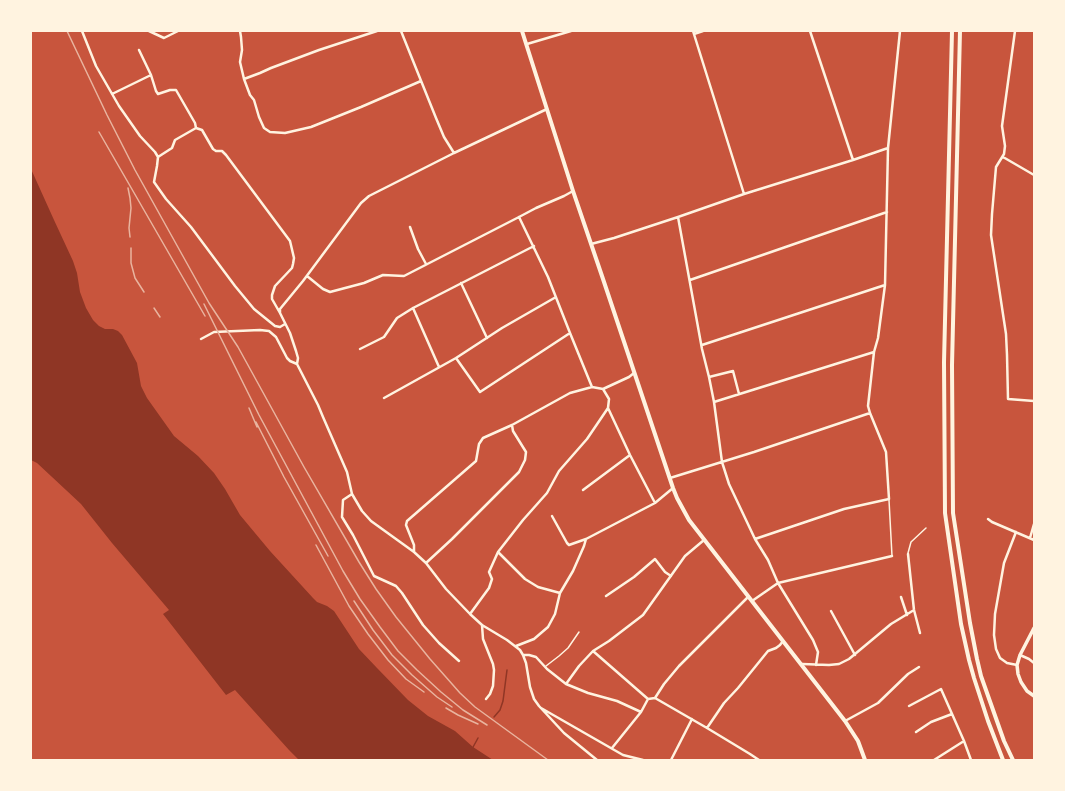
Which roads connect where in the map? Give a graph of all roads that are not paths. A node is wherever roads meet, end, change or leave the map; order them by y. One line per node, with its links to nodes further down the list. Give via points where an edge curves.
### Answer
1 (82, 31): 21 (street, via 96,66)
2 (149, 31): 3 (street, via 164,38)
3 (178, 31)
4 (240, 31): 19 (street, via 240,62)
5 (377, 31): 19 (street)
6 (401, 31): 20 (street)
7 (522, 31): 16 (main road)
8 (571, 31): 16 (street)
9 (703, 31): 15 (street)
10 (810, 31): 28 (street)
11 (900, 31): 24 (street)
12 (952, 31): 140 (main road, via 944,355 945,513 961,624 969,660)
13 (960, 31): 132 (main road, via 952,365 953,513 977,659 1004,741)
14 (1016, 31): 27 (street, via 1002,126)
15 (693, 32): 31 (street)
16 (526, 44): 22 (main road)
17 (138, 50): 18 (street)
18 (151, 75): 21 (street); 23 (street, via 158,94 176,90)
19 (244, 78): 20 (street, via 264,128 270,132 285,133 311,127)
20 (421, 81): 25 (street, via 444,137)
21 (112, 94): 26 (street, via 140,136)
22 (547, 109): 25 (street); 30 (main road)
23 (196, 128): 26 (street, via 175,140 172,148); 45 (street, via 202,130 213,149 226,155 290,241 294,258 292,268 275,286 272,295)
24 (888, 148): 28 (street); 32 (street)
25 (454, 153): 39 (street, via 369,196 361,203)
26 (158, 157): 46 (street, via 154,182 166,199 191,227 254,309 275,326)
27 (1002, 157): 29 (street); 62 (street, via 996,167 991,235 1006,334 1008,399)
28 (853, 160): 31 (street)
29 (1034, 175)
30 (573, 191): 33 (street); 36 (main road)
31 (744, 194): 34 (street)
32 (888, 212): 40 (street); 42 (street)
33 (519, 217): 37 (street); 38 (street)
34 (678, 217): 36 (street); 40 (street)
35 (410, 227): 38 (street)
36 (591, 244): 56 (main road)
37 (534, 246): 41 (street); 43 (street)
38 (426, 264): 39 (street, via 404,276 383,275 330,292)
39 (307, 276): 45 (street, via 280,309)
40 (690, 280): 50 (street)
41 (461, 283): 44 (street); 48 (street)
42 (885, 285): 50 (street); 52 (street)
43 (556, 296): 47 (street); 48 (street)
44 (412, 308): 51 (street, via 398,318 384,338); 55 (street)
45 (280, 313): 46 (street)
46 (285, 324): 54 (street, via 296,351)
47 (570, 333): 53 (street, via 480,392); 58 (street)
48 (488, 338): 53 (street)
49 (201, 339): 54 (street, via 214,332 269,331 276,337 287,358)
50 (702, 345): 57 (street)
51 (360, 349)
52 (874, 352): 60 (street); 65 (street, via 868,406)
53 (456, 358): 55 (street)
54 (297, 364): 72 (street, via 347,472)
55 (439, 367): 61 (street)
56 (634, 373): 59 (street); 69 (main road)
57 (709, 377): 60 (street, via 733,371); 63 (street)
58 (592, 387): 59 (street); 66 (street, via 570,393)
59 (603, 389): 64 (street, via 609,400)
60 (739, 394): 63 (street)
61 (384, 398)
62 (1034, 401)
63 (714, 402): 68 (street)
64 (608, 408): 67 (street); 86 (street, via 559,471 547,493)
65 (870, 413): 68 (street); 73 (street, via 886,452)
66 (512, 425): 85 (street, via 483,438 479,444 476,461 407,521); 89 (street, via 526,452 519,472)
67 (630, 455): 71 (street); 74 (street)
68 (722, 462): 69 (street); 83 (street, via 728,484)
69 (669, 478): 70 (main road)
70 (673, 488): 74 (street); 82 (main road, via 689,520)
71 (583, 490)
72 (352, 494): 85 (street, via 371,521); 110 (street, via 343,500 342,517 374,576 396,586 423,625)
73 (889, 499): 83 (street, via 844,509); 88 (lane)
74 (655, 503): 81 (street)
75 (552, 516): 81 (street, via 569,545)
76 (988, 519): 79 (street)
77 (1034, 524): 80 (street)
78 (926, 528): 87 (lane, via 911,542)
79 (1016, 532): 80 (street); 114 (street, via 1004,563 994,635 1000,658)
80 (1030, 538): 84 (street)
81 (586, 539): 92 (street, via 573,571)
82 (704, 539): 90 (street, via 685,556); 95 (main road)
83 (755, 539): 91 (street)
84 (1034, 540)
85 (414, 552): 89 (street)
86 (498, 552): 92 (street, via 525,579 538,587); 98 (street, via 489,572 492,578 490,588)
87 (908, 554): 96 (street)
88 (892, 556): 91 (street)
89 (426, 563): 98 (street)
90 (670, 576): 93 (street, via 655,559); 106 (street, via 643,615)
91 (778, 583): 95 (street); 113 (street, via 813,640 818,652)
92 (560, 593): 105 (street, via 548,627 534,639)
93 (606, 596)
94 (901, 597): 99 (street)
95 (750, 599): 104 (main road); 119 (street, via 679,666)
96 (914, 610): 99 (street); 103 (street)
97 (832, 611): 108 (street)
98 (470, 614): 100 (street)
99 (907, 615): 108 (street, via 890,624)
100 (482, 625): 105 (street); 120 (street, via 483,639 494,670 493,686)
101 (1034, 628): 109 (main road)
102 (579, 632): 115 (lane, via 568,648)
103 (920, 633)
104 (784, 641): 112 (main road); 128 (street, via 768,652 724,703)
105 (516, 646): 107 (street)
106 (593, 651): 117 (street); 121 (street)
107 (523, 655): 115 (street, via 536,657); 122 (street, via 530,687)
108 (855, 655): 113 (street, via 838,664)
109 (1020, 655): 111 (street); 114 (main road)
110 (459, 661)
111 (1034, 663)
112 (802, 664): 113 (street); 127 (main road)
113 (816, 664)
114 (1016, 665): 118 (main road, via 1021,682)
115 (545, 667): 117 (street)
116 (919, 667): 127 (street, via 878,703)
117 (566, 684): 124 (street)
118 (1034, 696)
119 (655, 698): 121 (street); 126 (street)
120 (486, 699)
121 (648, 699): 124 (street)
122 (539, 706): 131 (street); 133 (street, via 564,733)
123 (908, 706): 125 (street, via 941,689)
124 (641, 712): 131 (street)
125 (952, 714): 129 (street, via 931,722); 130 (street)
126 (692, 718): 128 (street); 135 (street)
127 (845, 721): 137 (main road, via 858,741)
128 (707, 728): 136 (street)
129 (916, 732)
130 (964, 741): 138 (street); 139 (street)
131 (612, 748): 134 (street, via 623,755)
132 (1014, 759)
133 (597, 760)
134 (643, 760)
135 (671, 760)
136 (759, 760)
137 (865, 760)
138 (934, 760)
139 (971, 760)
140 (1003, 760)

